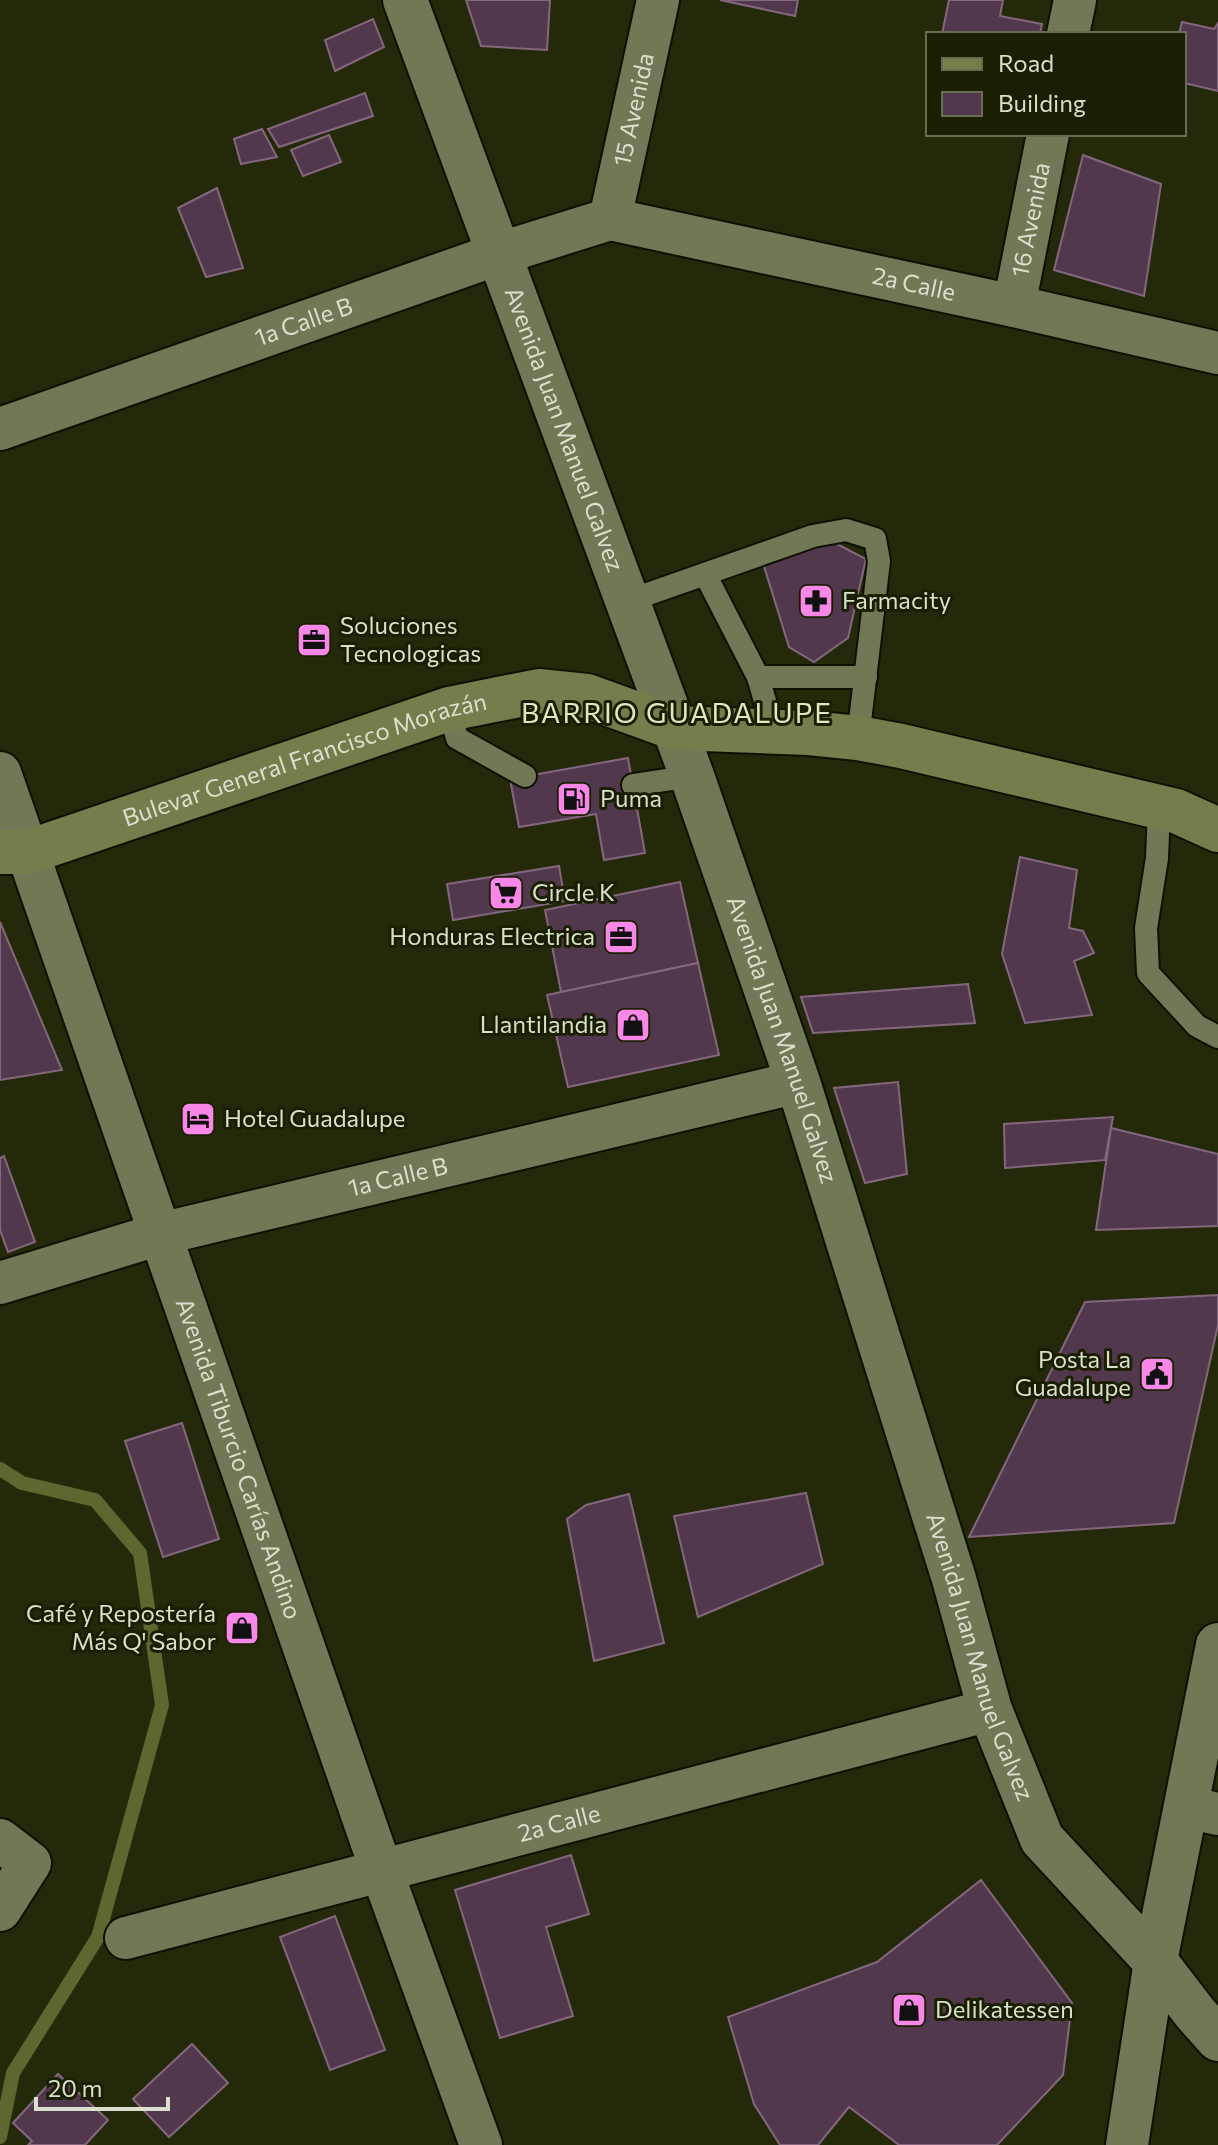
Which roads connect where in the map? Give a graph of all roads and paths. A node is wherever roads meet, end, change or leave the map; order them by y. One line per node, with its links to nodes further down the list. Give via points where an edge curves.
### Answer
1 (405, 0): 7 (street, Avenida Juan Manuel Galvez)
2 (658, 0): 6 (street, 15 Avenida)
3 (1075, 0): 4 (street)
4 (1068, 32)
5 (1048, 136): 8 (street, 16 Avenida)
6 (610, 219): 7 (street, 1a Calle B); 8 (street, 2a Calle)
7 (498, 254): 10 (street, 1a Calle B); 12 (street, Avenida Juan Manuel Galvez)
8 (1014, 306): 9 (street, 2a Calle)
9 (1218, 353)
10 (0, 429)
11 (705, 574): 12 (lane); 13 (lane); 14 (lane, via 813,536 846,530 875,539 879,561)
12 (628, 601): 16 (street, Avenida Juan Manuel Galvez)
13 (758, 677): 14 (lane); 17 (lane)
14 (866, 677): 18 (lane)
15 (449, 709): 16 (main road, Bulevar General Francisco Morazán, via 539,691 587,696); 20 (lane, via 457,738); 26 (main road, Bulevar General Francisco Morazán)
16 (675, 728): 17 (main road, Bulevar General Francisco Morazán); 21 (street, Avenida Juan Manuel Galvez)
17 (774, 732): 18 (main road, Bulevar General Francisco Morazán)
18 (858, 738): 24 (main road, Bulevar General Francisco Morazán)
19 (0, 773): 26 (street, Avenida Tiburcio Carías Andino)
20 (525, 776)
21 (692, 776): 22 (lane); 28 (street, Avenida Juan Manuel Galvez)
22 (633, 785)
23 (1218, 799): 24 (main road, Bulevar General Francisco Morazán)
24 (1168, 810): 25 (main road, Bulevar General Francisco Morazán); 27 (lane, via 1146,928 1148,973 1197,1026)
25 (1218, 830)
26 (9, 856): 29 (street, Avenida Tiburcio Carías Andino)
27 (1218, 1037)
28 (798, 1082): 29 (street, 1a Calle B); 32 (street, Avenida Juan Manuel Galvez)
29 (160, 1234): 30 (street, 1a Calle B); 35 (street, Avenida Tiburcio Carías Andino)
30 (0, 1283)
31 (1218, 1645): 33 (street)
32 (990, 1710): 35 (street, 2a Calle); 38 (street, Avenida Juan Manuel Galvez, via 1042,1839)
33 (1202, 1811): 38 (street)
34 (15, 1851): 36 (street)
35 (382, 1872): 37 (street, 2a Calle); 40 (street, Avenida Tiburcio Carías Andino)
36 (0, 1910)
37 (126, 1938)
38 (1155, 1961): 39 (street, Avenida Juan Manuel Galvez); 41 (street)
39 (1218, 2039)
40 (481, 2145)
41 (1127, 2145)

